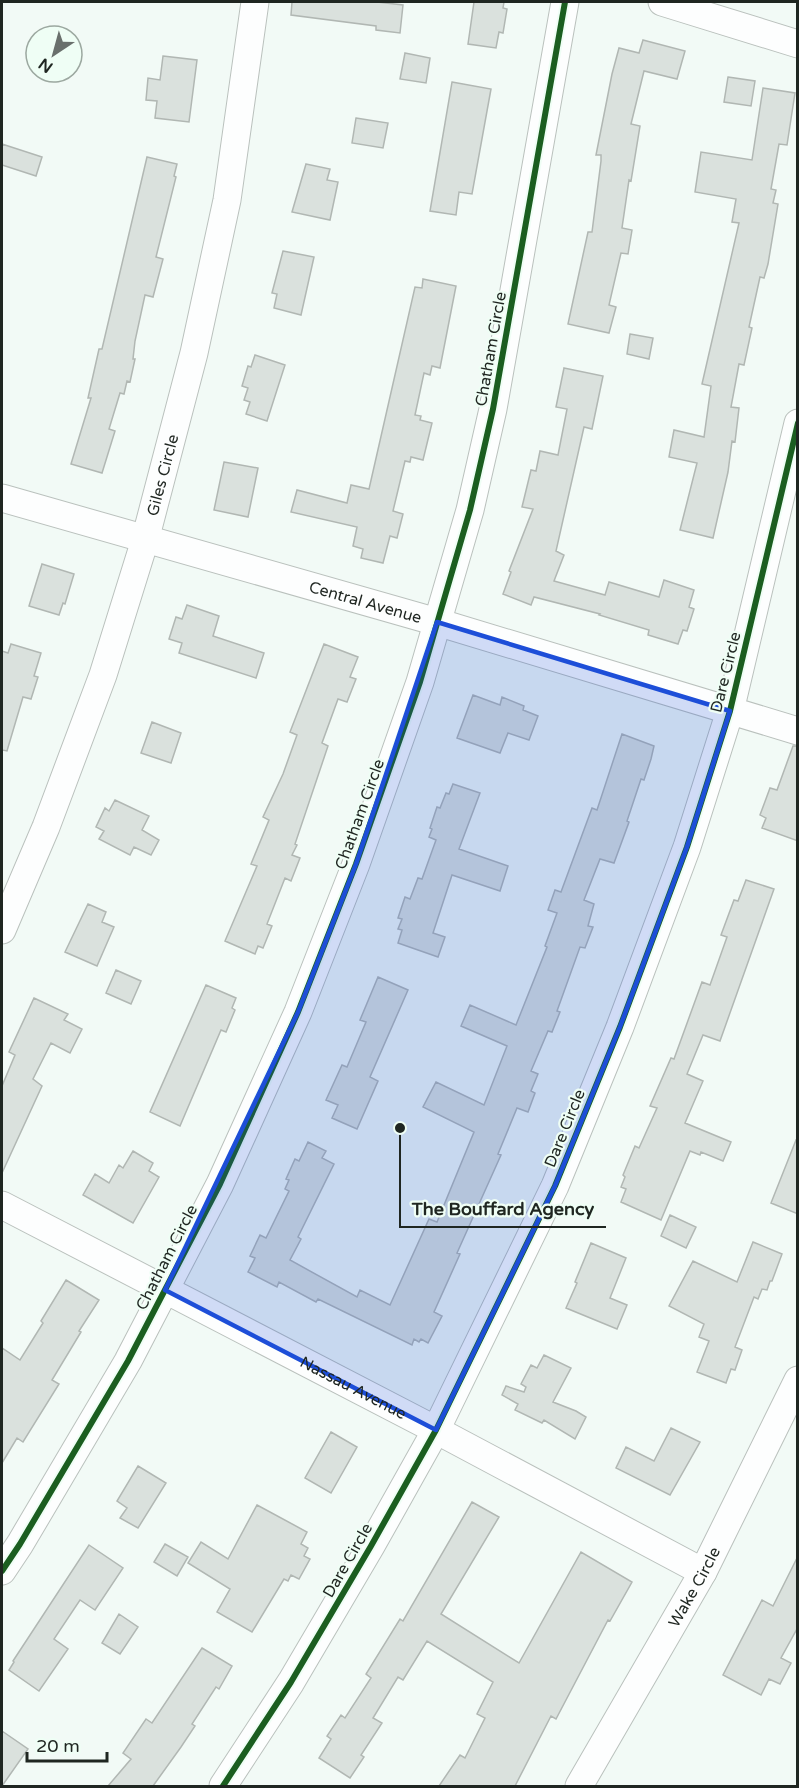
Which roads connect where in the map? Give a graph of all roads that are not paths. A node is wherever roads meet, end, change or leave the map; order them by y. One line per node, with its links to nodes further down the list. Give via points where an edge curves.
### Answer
1 (255, 2): 7 (street, Giles Circle, via 227,200 194,353)
2 (565, 2): 8 (street, Chatham Circle, via 494,409)
3 (662, 2): 4 (street)
4 (798, 44)
5 (798, 423): 9 (street, Dare Circle)
6 (2, 498): 7 (street, Central Avenue)
7 (145, 540): 8 (street, Central Avenue); 11 (street, Giles Circle, via 103,675)
8 (437, 622): 9 (street, Central Avenue); 13 (street, Chatham Circle, via 356,864 298,1012)
9 (730, 711): 10 (street, Central Avenue); 15 (street, Dare Circle, via 687,847 555,1186)
10 (798, 731)
11 (2, 930)
12 (2, 1205): 13 (street, Nassau Avenue)
13 (165, 1290): 15 (street, Nassau Avenue); 16 (street, Chatham Circle, via 128,1361)
14 (798, 1380): 17 (street, Wake Circle)
15 (436, 1430): 17 (street, Nassau Avenue); 18 (street, Dare Circle, via 291,1682)
16 (2, 1571)
17 (703, 1572): 19 (street, Wake Circle)
18 (223, 1786)
19 (579, 1786)

